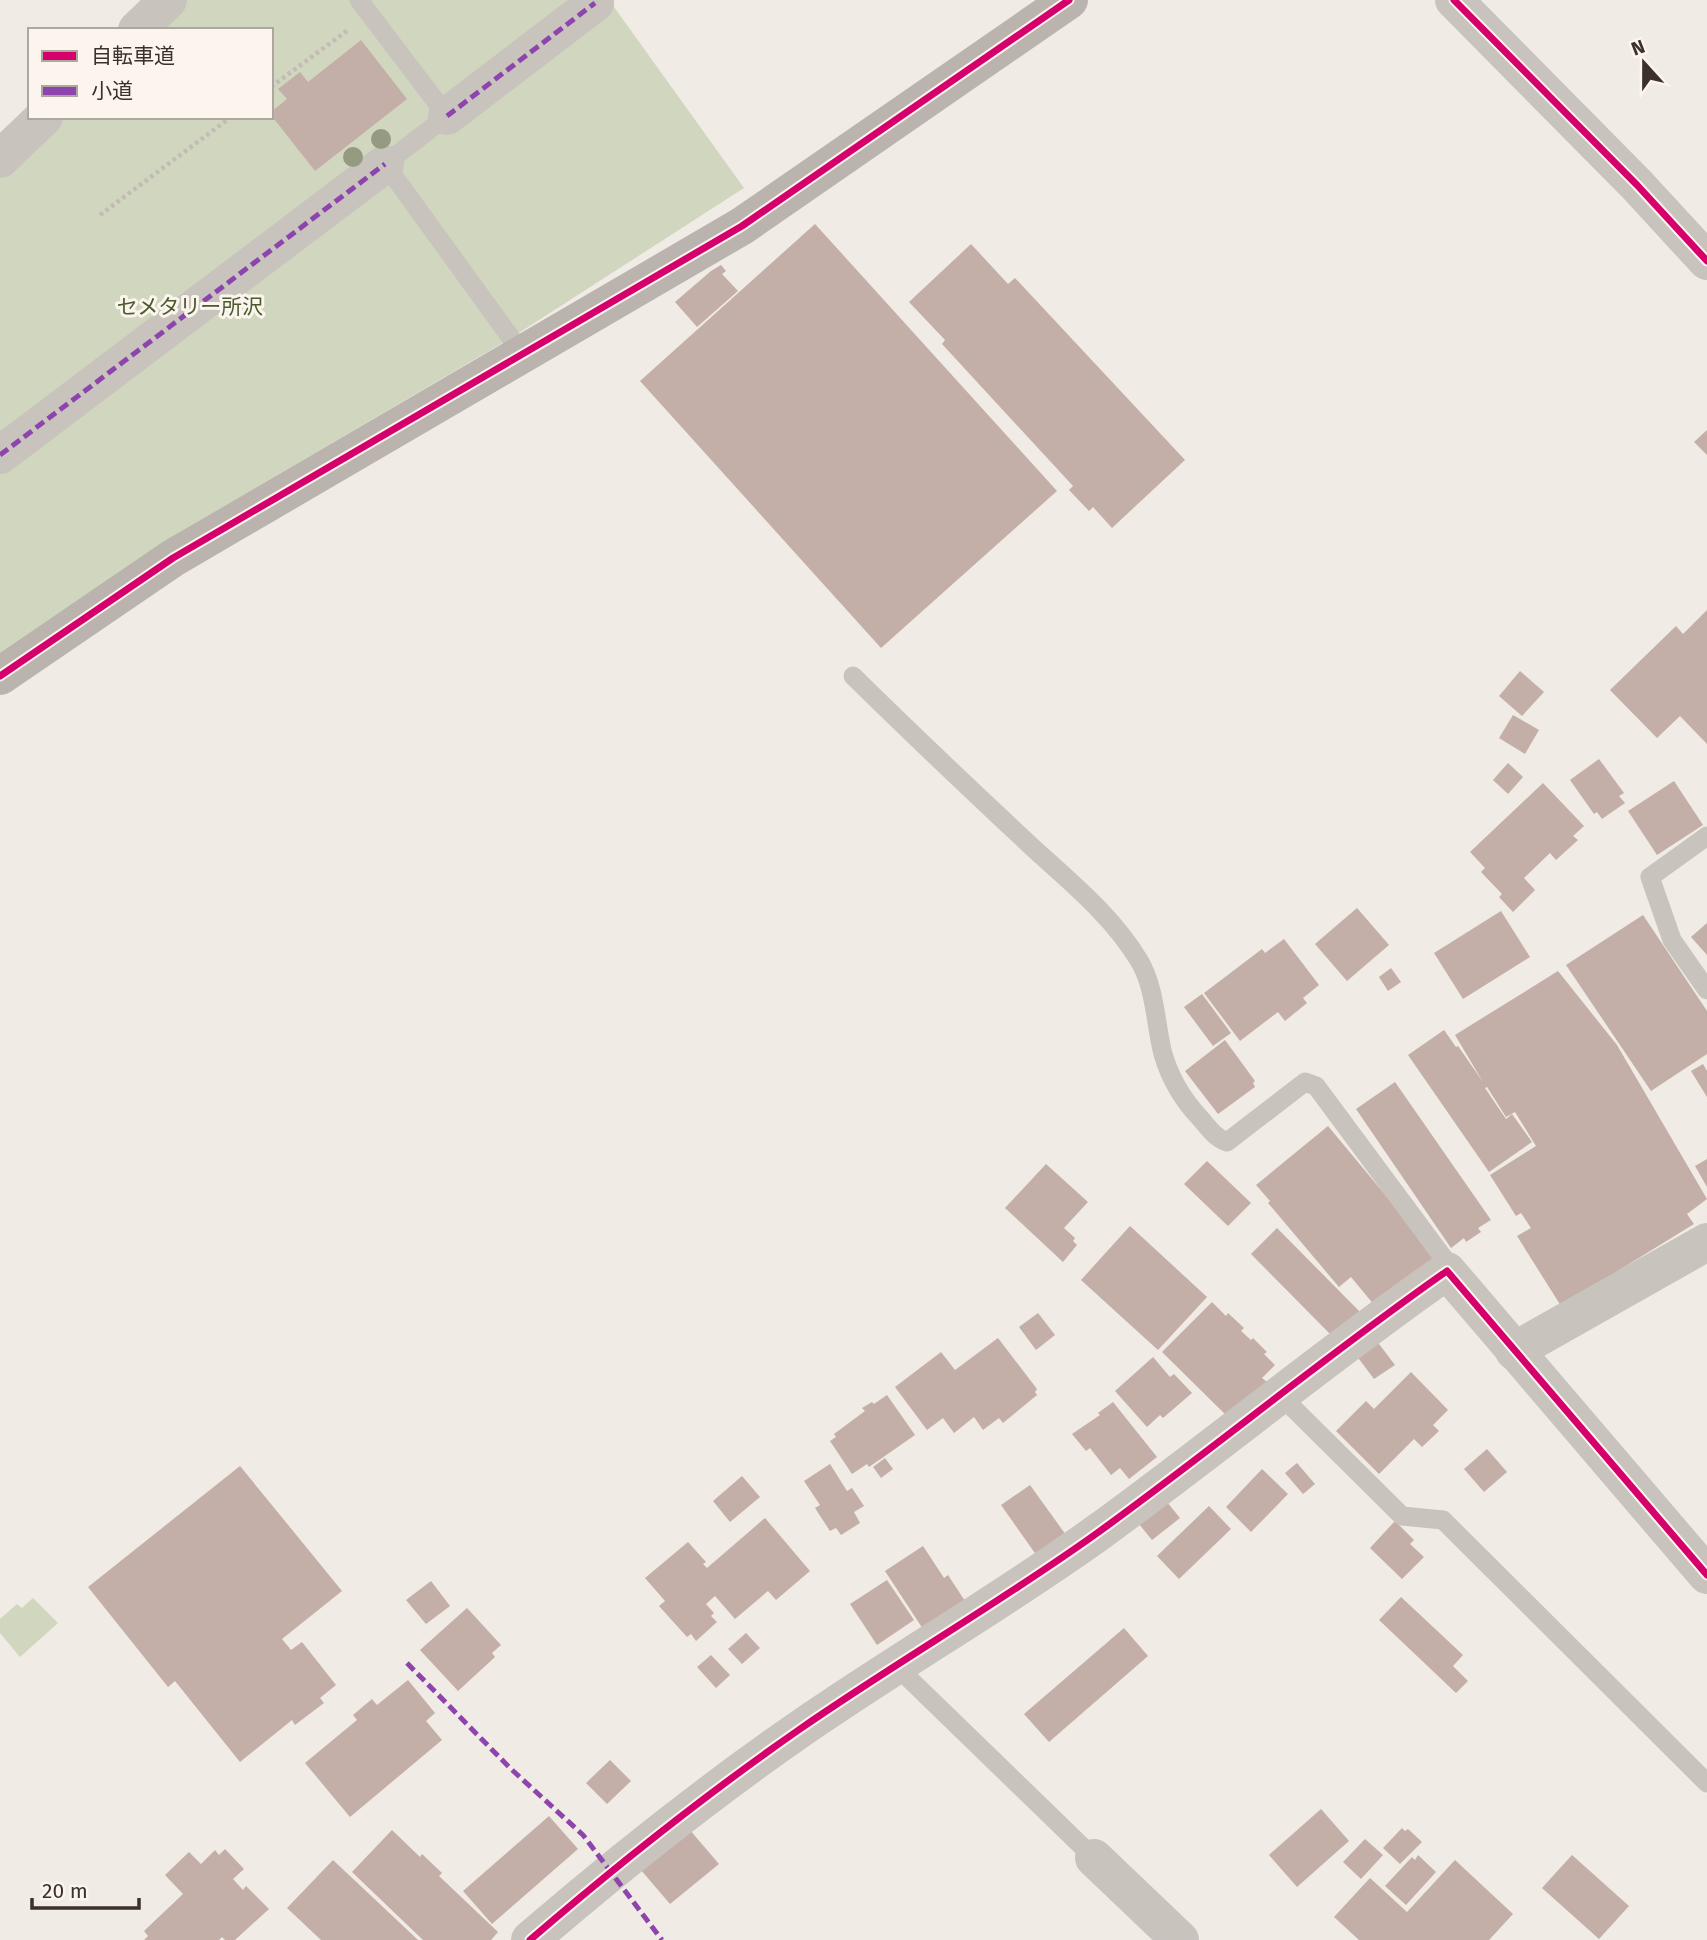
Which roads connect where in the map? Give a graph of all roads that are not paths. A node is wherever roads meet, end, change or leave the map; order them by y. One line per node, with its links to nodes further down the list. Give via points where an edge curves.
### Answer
1 (168, 0): 6 (street)
2 (1069, 0): 14 (street, via 742,226 173,558)
3 (1454, 0): 11 (street)
4 (596, 3): 7 (street)
5 (365, 7): 7 (lane)
6 (138, 28)
7 (447, 116): 10 (lane)
8 (42, 119): 9 (street)
9 (0, 159)
10 (385, 164): 12 (lane); 13 (street)
11 (1707, 261)
12 (510, 338)
13 (0, 455)
14 (0, 676)
15 (853, 676): 19 (lane, via 1118,930 1141,964 1155,1000 1164,1055 1174,1080 1186,1104 1219,1139 1227,1142 1306,1082 1316,1086 1448,1264)
16 (1707, 836): 17 (lane, via 1650,877 1672,940)
17 (1707, 989)
18 (1707, 1242): 20 (street)
19 (1447, 1271): 20 (street); 21 (street)
20 (1514, 1351): 22 (street)
21 (1279, 1394): 23 (street, via 1099,1532); 24 (lane, via 1402,1516 1443,1520)
22 (1707, 1574)
23 (896, 1666): 25 (lane); 26 (street, via 688,1809)
24 (1707, 1783)
25 (1094, 1858): 27 (street)
26 (530, 1940)
27 (1180, 1940)

